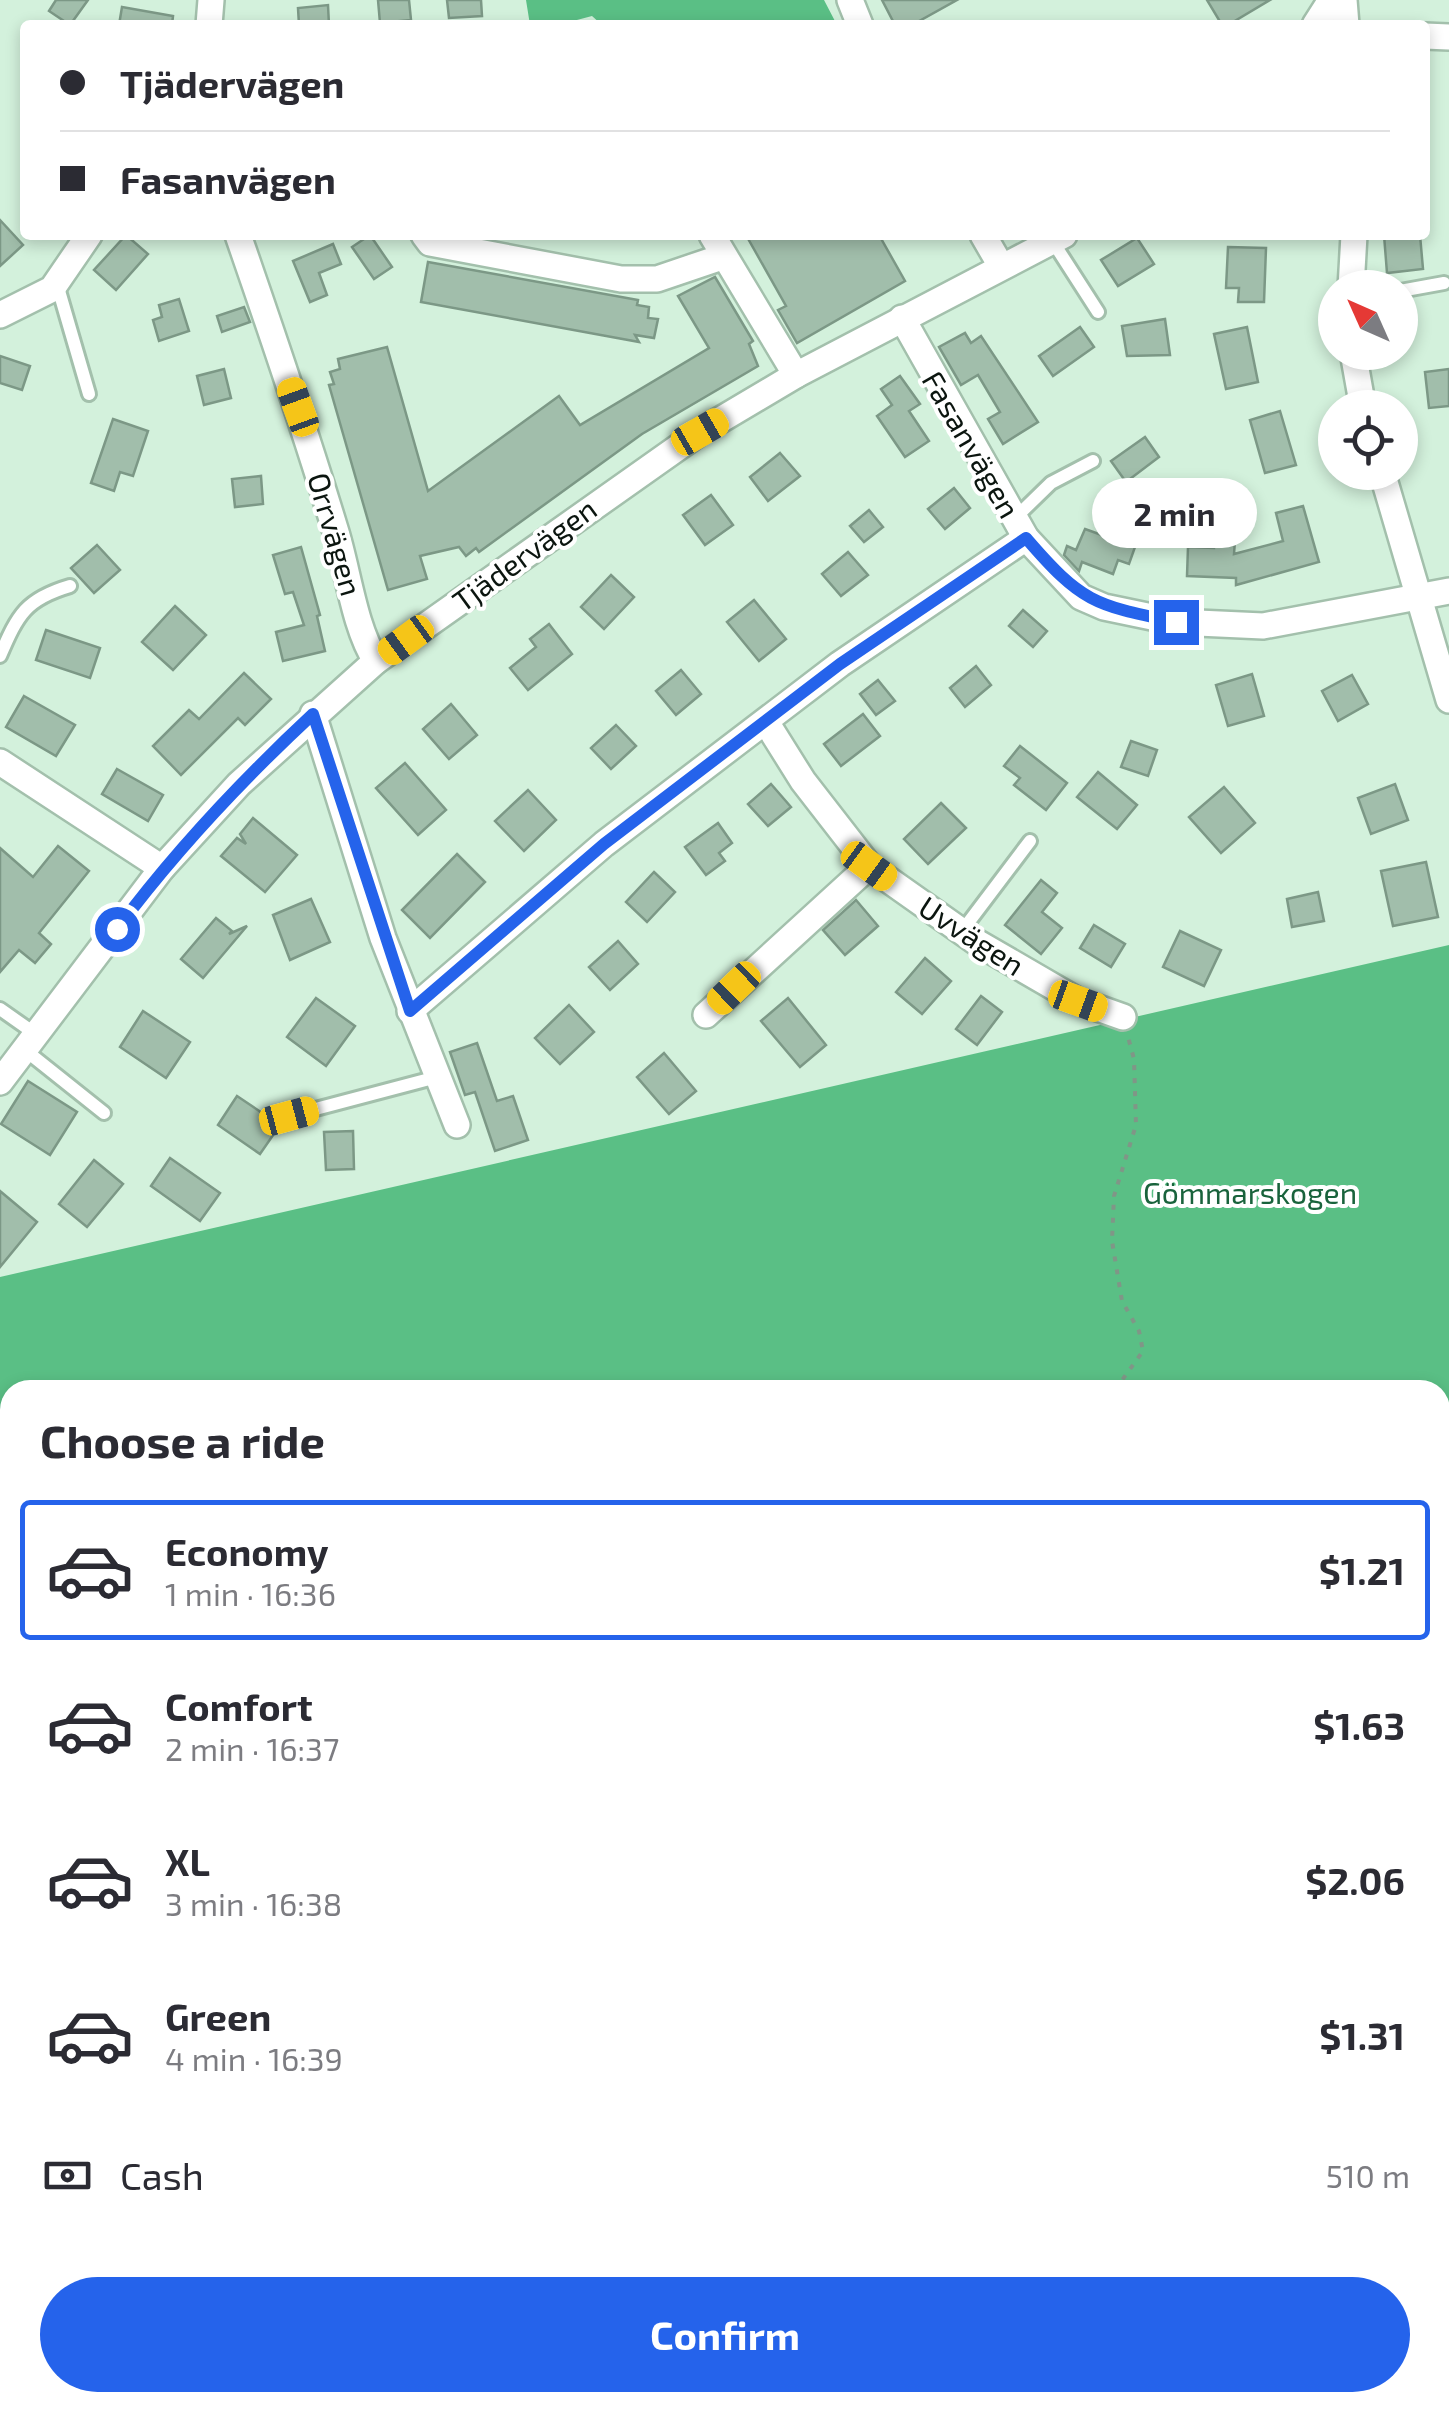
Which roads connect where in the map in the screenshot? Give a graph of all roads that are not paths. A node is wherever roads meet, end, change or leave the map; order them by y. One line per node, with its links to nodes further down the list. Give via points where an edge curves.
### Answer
1 (86, 240): 11 (street)
2 (240, 240): 26 (street, Orrvägen)
3 (428, 240): 8 (street, via 620,279 657,279)
4 (986, 240): 9 (street)
5 (1055, 240): 9 (street, Tjädervägen)
6 (1060, 240): 14 (lane)
7 (1354, 240): 10 (street)
8 (717, 246): 17 (street)
9 (1001, 266): 16 (street, Tjädervägen)
10 (1352, 270)
11 (57, 281): 15 (street); 18 (lane)
12 (1444, 282): 13 (lane)
13 (1418, 287)
14 (1098, 312)
15 (0, 315)
16 (902, 318): 17 (street, Tjädervägen); 21 (street, Fasanvägen)
17 (796, 375): 26 (street, Tjädervägen, via 647,466)
18 (89, 394)
19 (1093, 460): 21 (lane, via 1051,483)
20 (1387, 490): 24 (street)
21 (1020, 528): 24 (street, Fasanvägen, via 1082,597 1176,622 1263,626); 29 (street)
22 (70, 586): 25 (lane, via 35,596)
23 (1449, 591): 24 (street, Fasanvägen)
24 (1418, 598): 27 (street)
25 (0, 656)
26 (376, 662): 28 (street, Tjädervägen)
27 (1449, 700)
28 (313, 714): 33 (street, Tjädervägen); 36 (street)
29 (766, 722): 32 (street, Uvvägen); 36 (street, via 604,844)
30 (0, 762): 33 (street)
31 (1030, 841): 34 (lane)
32 (869, 866): 34 (street, Uvvägen); 37 (street)
33 (162, 868): 39 (street, Tjädervägen)
34 (962, 932): 38 (street, Uvvägen, via 1078,1001)
35 (0, 1009): 39 (lane)
36 (410, 1011): 40 (street)
37 (706, 1014)
38 (1126, 1016)
39 (31, 1042): 41 (street, Tjädervägen); 42 (lane)
40 (437, 1077): 43 (lane); 44 (street)
41 (0, 1082)
42 (104, 1113)
43 (289, 1116)
44 (457, 1125)

